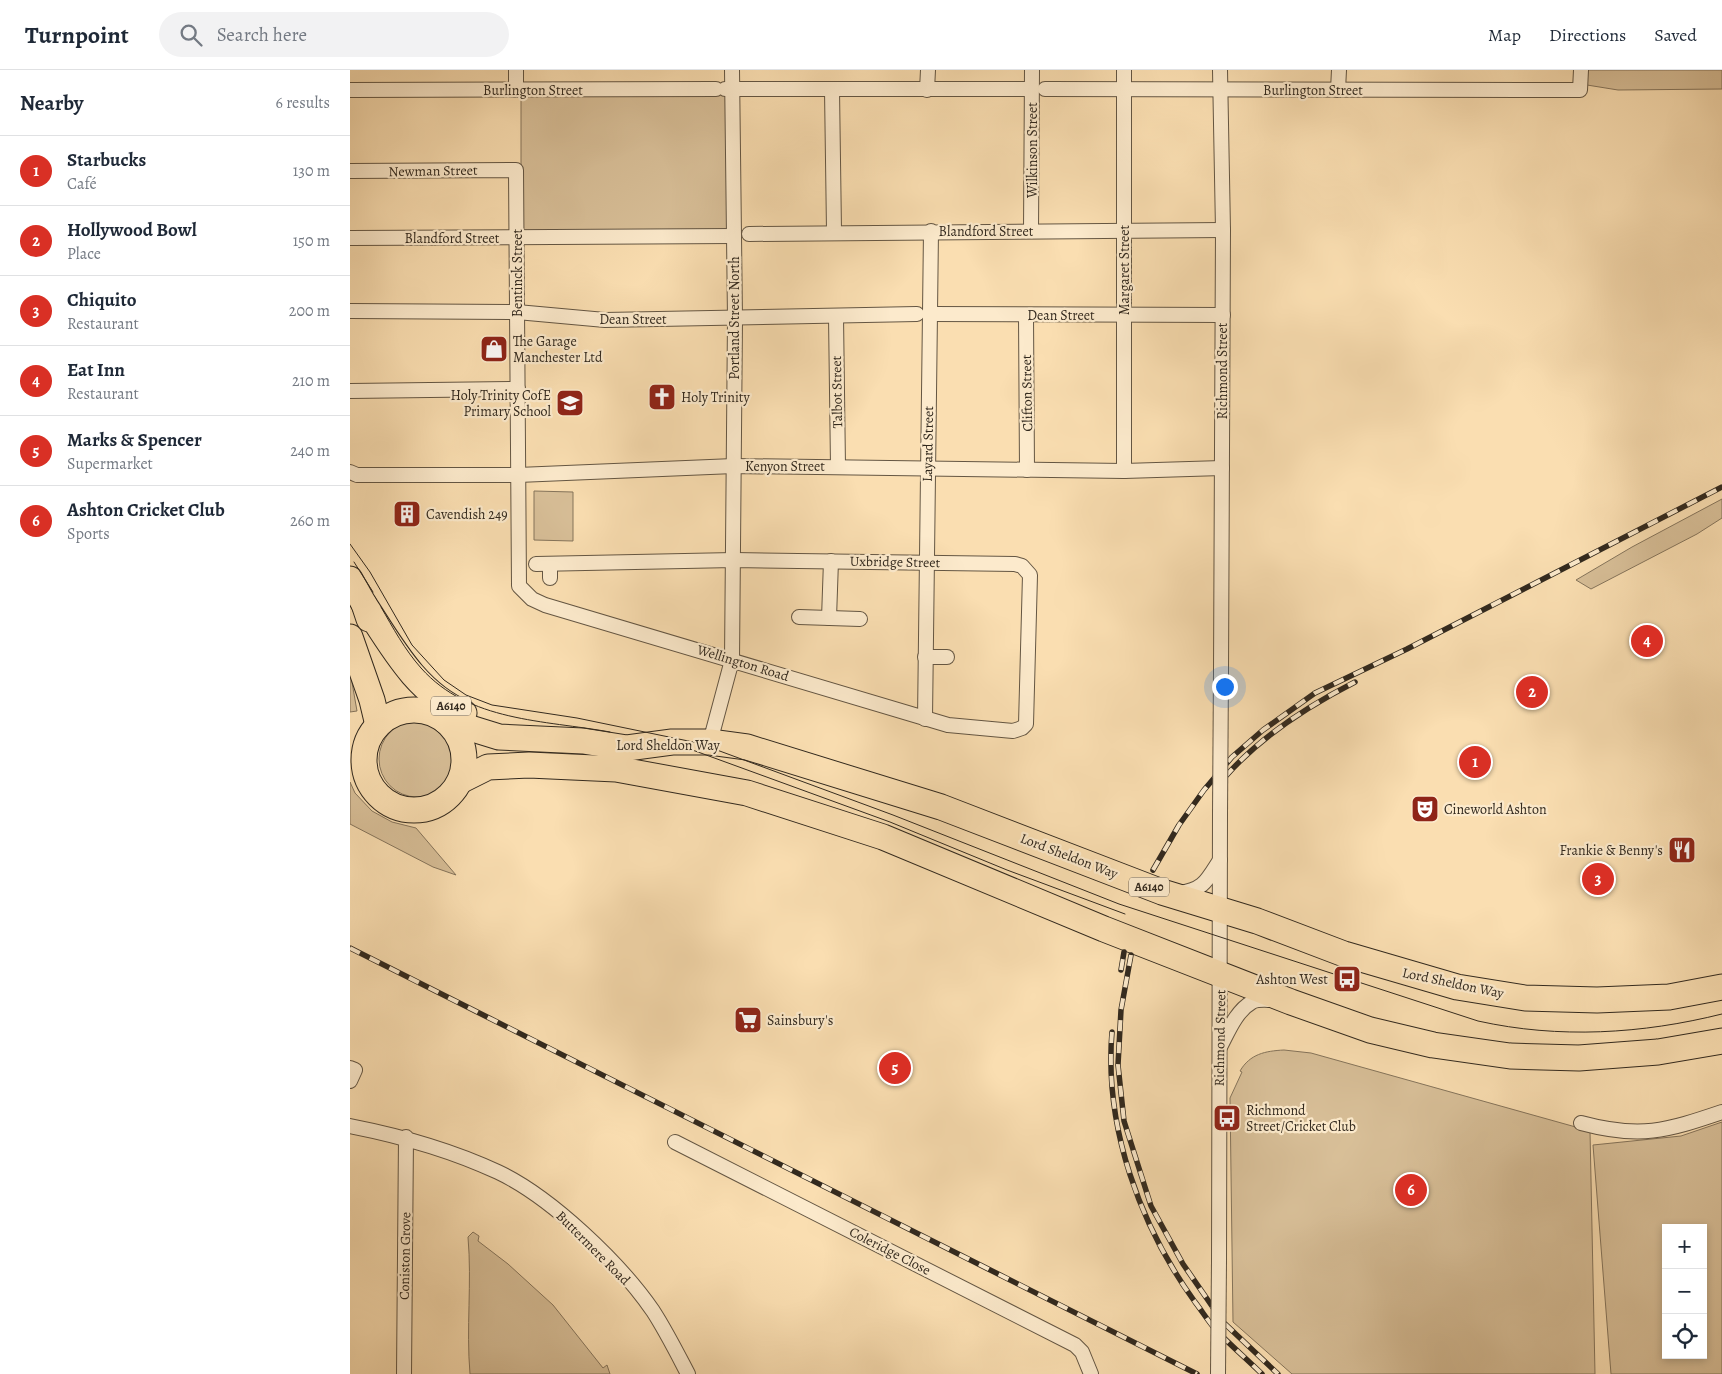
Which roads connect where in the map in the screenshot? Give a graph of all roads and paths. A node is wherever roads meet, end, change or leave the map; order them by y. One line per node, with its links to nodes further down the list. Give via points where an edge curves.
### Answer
1 (516, 70): 13 (street)
2 (732, 70): 10 (street, Portland Street North)
3 (928, 70): 15 (street)
4 (1032, 70): 11 (street, Wilkinson Street)
5 (1124, 70): 9 (street, Margaret Street)
6 (1220, 70): 16 (street, Richmond Street)
7 (1339, 70): 17 (street)
8 (1581, 70): 17 (street, Burlington Street, via 1580,90)
9 (1124, 88): 11 (street, Burlington Street); 16 (street, Burlington Street); 20 (street, Margaret Street)
10 (724, 89): 13 (street, Burlington Street); 14 (street, Burlington Street); 26 (street, Portland Street North)
11 (1038, 89): 15 (street, Burlington Street); 24 (street, Wilkinson Street)
12 (350, 90): 13 (street, Burlington Street)
13 (516, 90)
14 (832, 90): 15 (street, Burlington Street); 22 (street)
15 (928, 90)
16 (1219, 90): 17 (street, Burlington Street); 21 (street, Richmond Street)
17 (1338, 90)
18 (516, 170): 19 (street, Newman Street); 27 (street, Bentinck Street)
19 (350, 171)
20 (1124, 230): 21 (street, Blandford Street); 24 (street, Blandford Street); 32 (street, Margaret Street)
21 (1223, 230): 33 (street, Richmond Street)
22 (834, 231): 23 (street, Blandford Street); 25 (street, Blandford Street)
23 (930, 231): 24 (street, Blandford Street); 31 (street, Layard Street)
24 (1032, 231)
25 (749, 234)
26 (734, 236): 27 (street, Blandford Street); 36 (street, Portland Street North)
27 (517, 237): 28 (street, Blandford Street); 30 (street, Bentinck Street)
28 (350, 238)
29 (350, 311): 30 (street, Dean Street)
30 (517, 312): 36 (street, Dean Street, via 605,320); 37 (street, Bentinck Street)
31 (923, 314): 34 (street, Dean Street); 35 (street, Dean Street); 41 (street, Layard Street)
32 (1124, 315): 33 (street, Dean Street); 35 (street, Dean Street); 44 (street, Margaret Street)
33 (1223, 315): 42 (street, Richmond Street)
34 (836, 316): 36 (street, Dean Street); 40 (street, Talbot Street)
35 (1026, 316): 43 (street, Clifton Street)
36 (735, 318): 39 (street, Portland Street North)
37 (518, 389): 38 (street); 46 (street, Bentinck Street)
38 (350, 392)
39 (734, 466): 40 (street, Kenyon Street); 46 (street, Kenyon Street); 47 (street, Portland Street North)
40 (838, 467): 41 (street, Kenyon Street)
41 (928, 468): 43 (street, Kenyon Street); 49 (street, Layard Street)
42 (1222, 468): 44 (street, Kenyon Street); 68 (street, Richmond Street, bridge)
43 (1028, 470): 44 (street, Kenyon Street)
44 (1124, 471)
45 (350, 472): 46 (street, Kenyon Street, via 357,475)
46 (518, 475): 52 (street, Bentinck Street)
47 (734, 560): 48 (street, Uxbridge Street); 50 (street, Uxbridge Street, via 543,564); 60 (street, Portland Street North)
48 (831, 562): 49 (street, Uxbridge Street); 55 (street)
49 (927, 563): 58 (street, Layard Street); 64 (street, Uxbridge Street, via 1015,564 1027,569 1030,575 1026,724 1013,731)
50 (550, 578)
51 (350, 579): 53 (highway, Lord Sheldon Way / A6140)
52 (519, 586): 60 (street, Wellington Road, via 532,599 545,605)
53 (364, 604): 61 (highway, Lord Sheldon Way / A6140, via 375,637 404,684); 65 (highway, A6140, via 409,672 444,702 495,726)
54 (799, 617): 55 (street)
55 (829, 618): 56 (street)
56 (860, 619)
57 (350, 637): 63 (highway)
58 (926, 657): 59 (street); 62 (street, Layard Street)
59 (947, 657)
60 (732, 660): 62 (street, Wellington Road); 66 (street, Portland Street North)
61 (439, 717): 63 (highway, via 420,710 405,711); 65 (highway, Lord Sheldon Way / A6140, via 499,737); 67 (highway, via 454,730 463,749)
62 (925, 719): 64 (street, Wellington Road)
63 (378, 725): 67 (highway, via 366,744 364,767 373,790 388,804 412,811 427,809 449,797)
64 (972, 728)
65 (583, 741): 66 (highway, Lord Sheldon Way / A6140, via 627,748 672,742)
66 (710, 742): 69 (highway, Lord Sheldon Way / A6140, via 747,747 941,807)
67 (460, 782): 71 (highway, Lord Sheldon Way, via 488,767 529,765 616,769 747,793 883,837 1095,926)
68 (1220, 860): 69 (street, via 1205,883 1194,891); 70 (street, Richmond Street)
69 (1162, 892): 70 (highway, Lord Sheldon Way / A6140)
70 (1221, 911): 71 (street, Richmond Street); 72 (highway, Lord Sheldon Way / A6140, via 1386,968 1496,994 1597,1000 1669,997)
71 (1220, 974): 73 (highway, Lord Sheldon Way); 75 (street, Richmond Street)
72 (1722, 987)
73 (1291, 1002): 74 (highway, Lord Sheldon Way, via 1370,1030 1433,1045 1510,1056 1579,1058 1658,1052); 75 (street, via 1253,1001 1237,1016)
74 (1722, 1042)
75 (1219, 1048): 86 (street, Richmond Street, bridge)
76 (350, 1068): 77 (street, via 355,1070)
77 (350, 1081)
78 (1722, 1112): 79 (street, via 1676,1128 1647,1133)
79 (1581, 1123)
80 (350, 1126): 81 (street, Buttermere Road)
81 (406, 1137): 83 (street, Coniston Grove); 84 (street, Buttermere Road, via 500,1173 556,1211 620,1271 652,1310)
82 (675, 1142): 85 (street, Coleridge Close, via 1075,1345 1082,1352)
83 (404, 1374)
84 (688, 1374)
85 (1091, 1374)
86 (1218, 1374)

